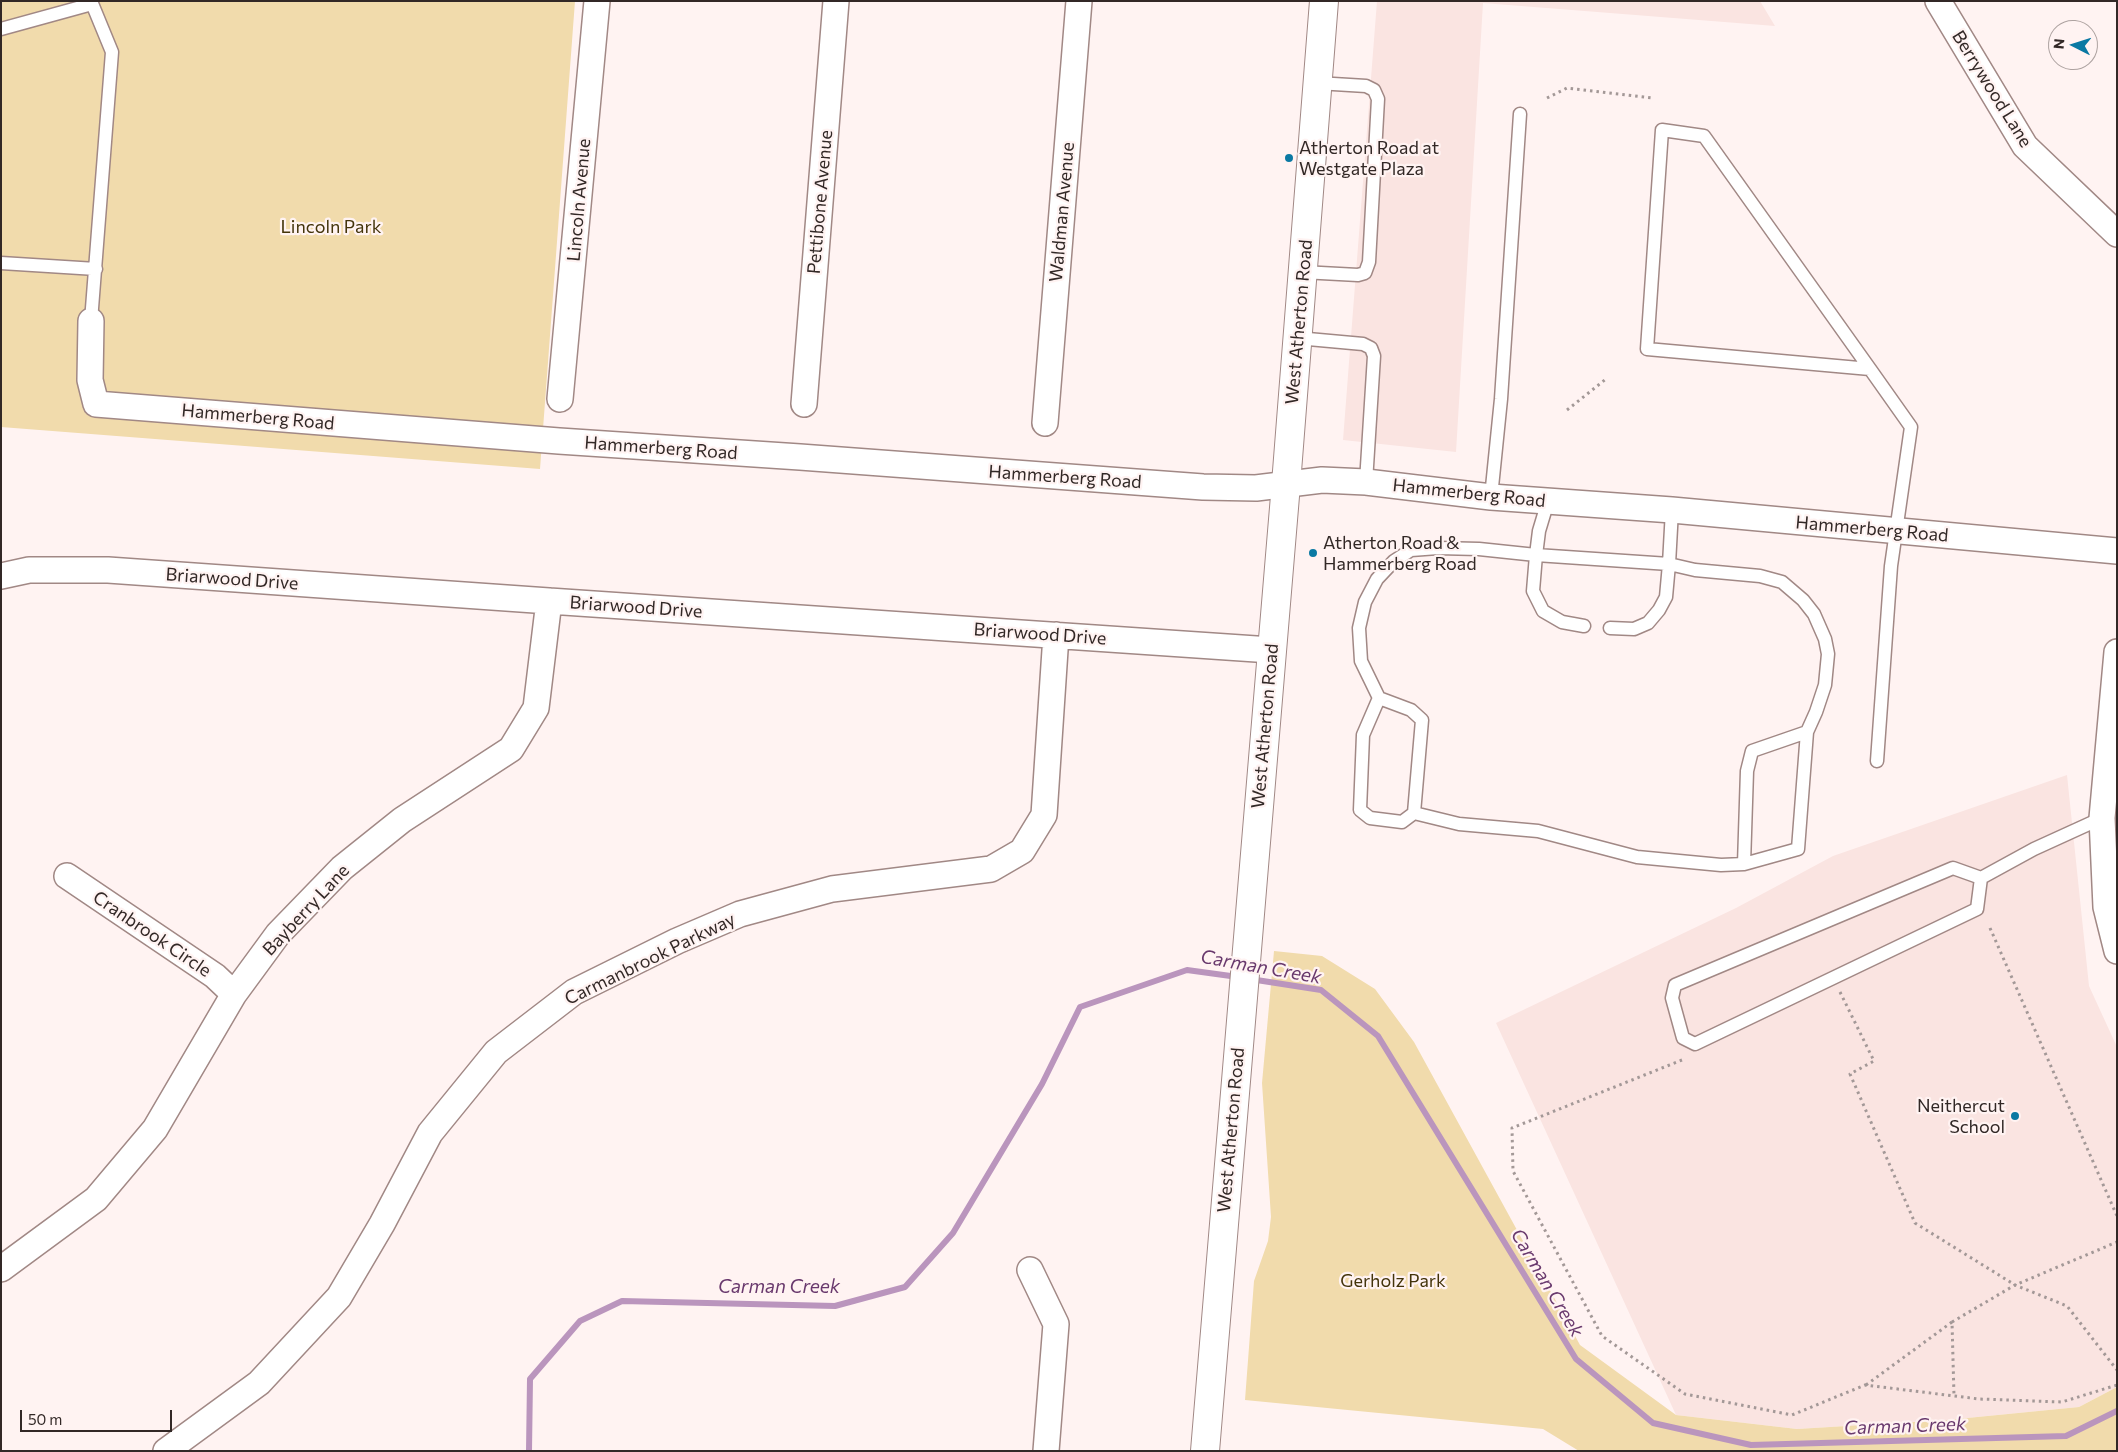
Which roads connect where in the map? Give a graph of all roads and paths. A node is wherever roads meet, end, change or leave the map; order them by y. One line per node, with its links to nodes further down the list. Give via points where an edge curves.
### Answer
1 (597, 1): 20 (street, Lincoln Avenue)
2 (836, 1): 21 (street, Pettibone Avenue)
3 (1079, 1): 23 (street, Waldman Avenue)
4 (1324, 1): 8 (street, West Atherton Road)
5 (1938, 1): 12 (street, Berrywood Lane, via 2025,146)
6 (91, 3): 7 (lane); 14 (lane, via 112,52)
7 (1, 29)
8 (1318, 82): 15 (street, West Atherton Road); 15 (lane, via 1366,86 1374,90 1378,99 1369,262 1365,273 1358,275)
9 (1547, 98): 10 (path, via 1567,88)
10 (1652, 98)
11 (1520, 114): 26 (lane, via 1501,399)
12 (2117, 234)
13 (1, 263): 14 (lane)
14 (96, 269): 16 (lane)
15 (1302, 272): 17 (street, West Atherton Road)
16 (91, 321): 25 (street, Hammerberg Road, via 90,380 96,404 1203,488 1256,488)
17 (1297, 338): 24 (lane, via 1363,344 1371,348 1374,356); 25 (street, West Atherton Road)
18 (1870, 369): 18 (lane, via 1704,136 1662,130 1647,349); 29 (lane, via 1911,428)
19 (1606, 379): 22 (path)
20 (560, 399)
21 (804, 404)
22 (1567, 410)
23 (1045, 422)
24 (1366, 482): 25 (street, Hammerberg Road, via 1322,480); 26 (street, Hammerberg Road)
25 (1286, 484): 38 (street, West Atherton Road)
26 (1491, 497): 27 (street, Hammerberg Road)
27 (1548, 502): 28 (street, Hammerberg Road); 31 (lane)
28 (1672, 510): 29 (street, Hammerberg Road); 32 (lane)
29 (1895, 531): 30 (street, Hammerberg Road); 42 (lane)
30 (2117, 551)
31 (1536, 555): 32 (lane); 35 (lane, via 1533,591 1543,611 1562,622); 40 (lane, via 1438,548 1411,550 1394,561 1377,579 1365,602 1359,628 1361,661)
32 (1668, 564): 36 (lane, via 1666,597 1648,623 1634,629); 41 (lane, via 1760,576 1782,582 1803,600 1814,614 1828,654 1825,685)
33 (1, 576): 34 (street, Briarwood Drive, via 30,570 108,570)
34 (550, 602): 37 (street, Briarwood Drive); 51 (street, Bayberry Lane, via 536,708 511,749 402,820 342,868 278,934)
35 (1584, 626)
36 (1610, 628)
37 (1056, 635): 38 (street, Briarwood Drive); 63 (street, Carmanbrook Parkway, via 1044,816 1022,851 991,869 832,890 740,914 574,992 496,1052 430,1133 339,1298 259,1383)
38 (1271, 650): 65 (street, West Atherton Road)
39 (2117, 652): 44 (street)
40 (1379, 698): 43 (lane, via 1411,710 1422,720); 43 (lane, via 1363,734 1360,810 1370,818 1402,822)
41 (1807, 732): 45 (lane, via 1752,751 1747,771); 45 (lane, via 1798,850)
42 (1877, 761)
43 (1414, 813): 45 (lane, via 1459,824 1538,831 1637,857)
44 (2102, 818): 47 (lane); 49 (street, via 2106,906)
45 (1744, 864)
46 (67, 876): 51 (street, Cranbrook Circle, via 215,976)
47 (1981, 878): 47 (lane, via 1977,908 1695,1044 1683,1038 1672,998 1675,985 1953,868)
48 (1990, 928): 53 (path)
49 (2117, 951)
50 (1840, 992): 57 (path, via 1874,1061 1850,1074 1915,1223)
51 (234, 994): 55 (street, Bayberry Lane, via 155,1129 96,1199)
52 (1682, 1060): 60 (path, via 1512,1128 1514,1171 1602,1336 1685,1394 1792,1415)
53 (2117, 1216)
54 (2117, 1242): 57 (path)
55 (1, 1269)
56 (1030, 1270): 64 (street, via 1056,1324)
57 (2015, 1285): 58 (path); 59 (path, via 2066,1306)
58 (1952, 1322): 60 (path); 62 (path)
59 (2117, 1370)
60 (1865, 1385): 62 (path)
61 (2117, 1385): 62 (path, via 2062,1402)
62 (1954, 1396)
63 (166, 1451)
64 (1046, 1451)
65 (1205, 1451)

